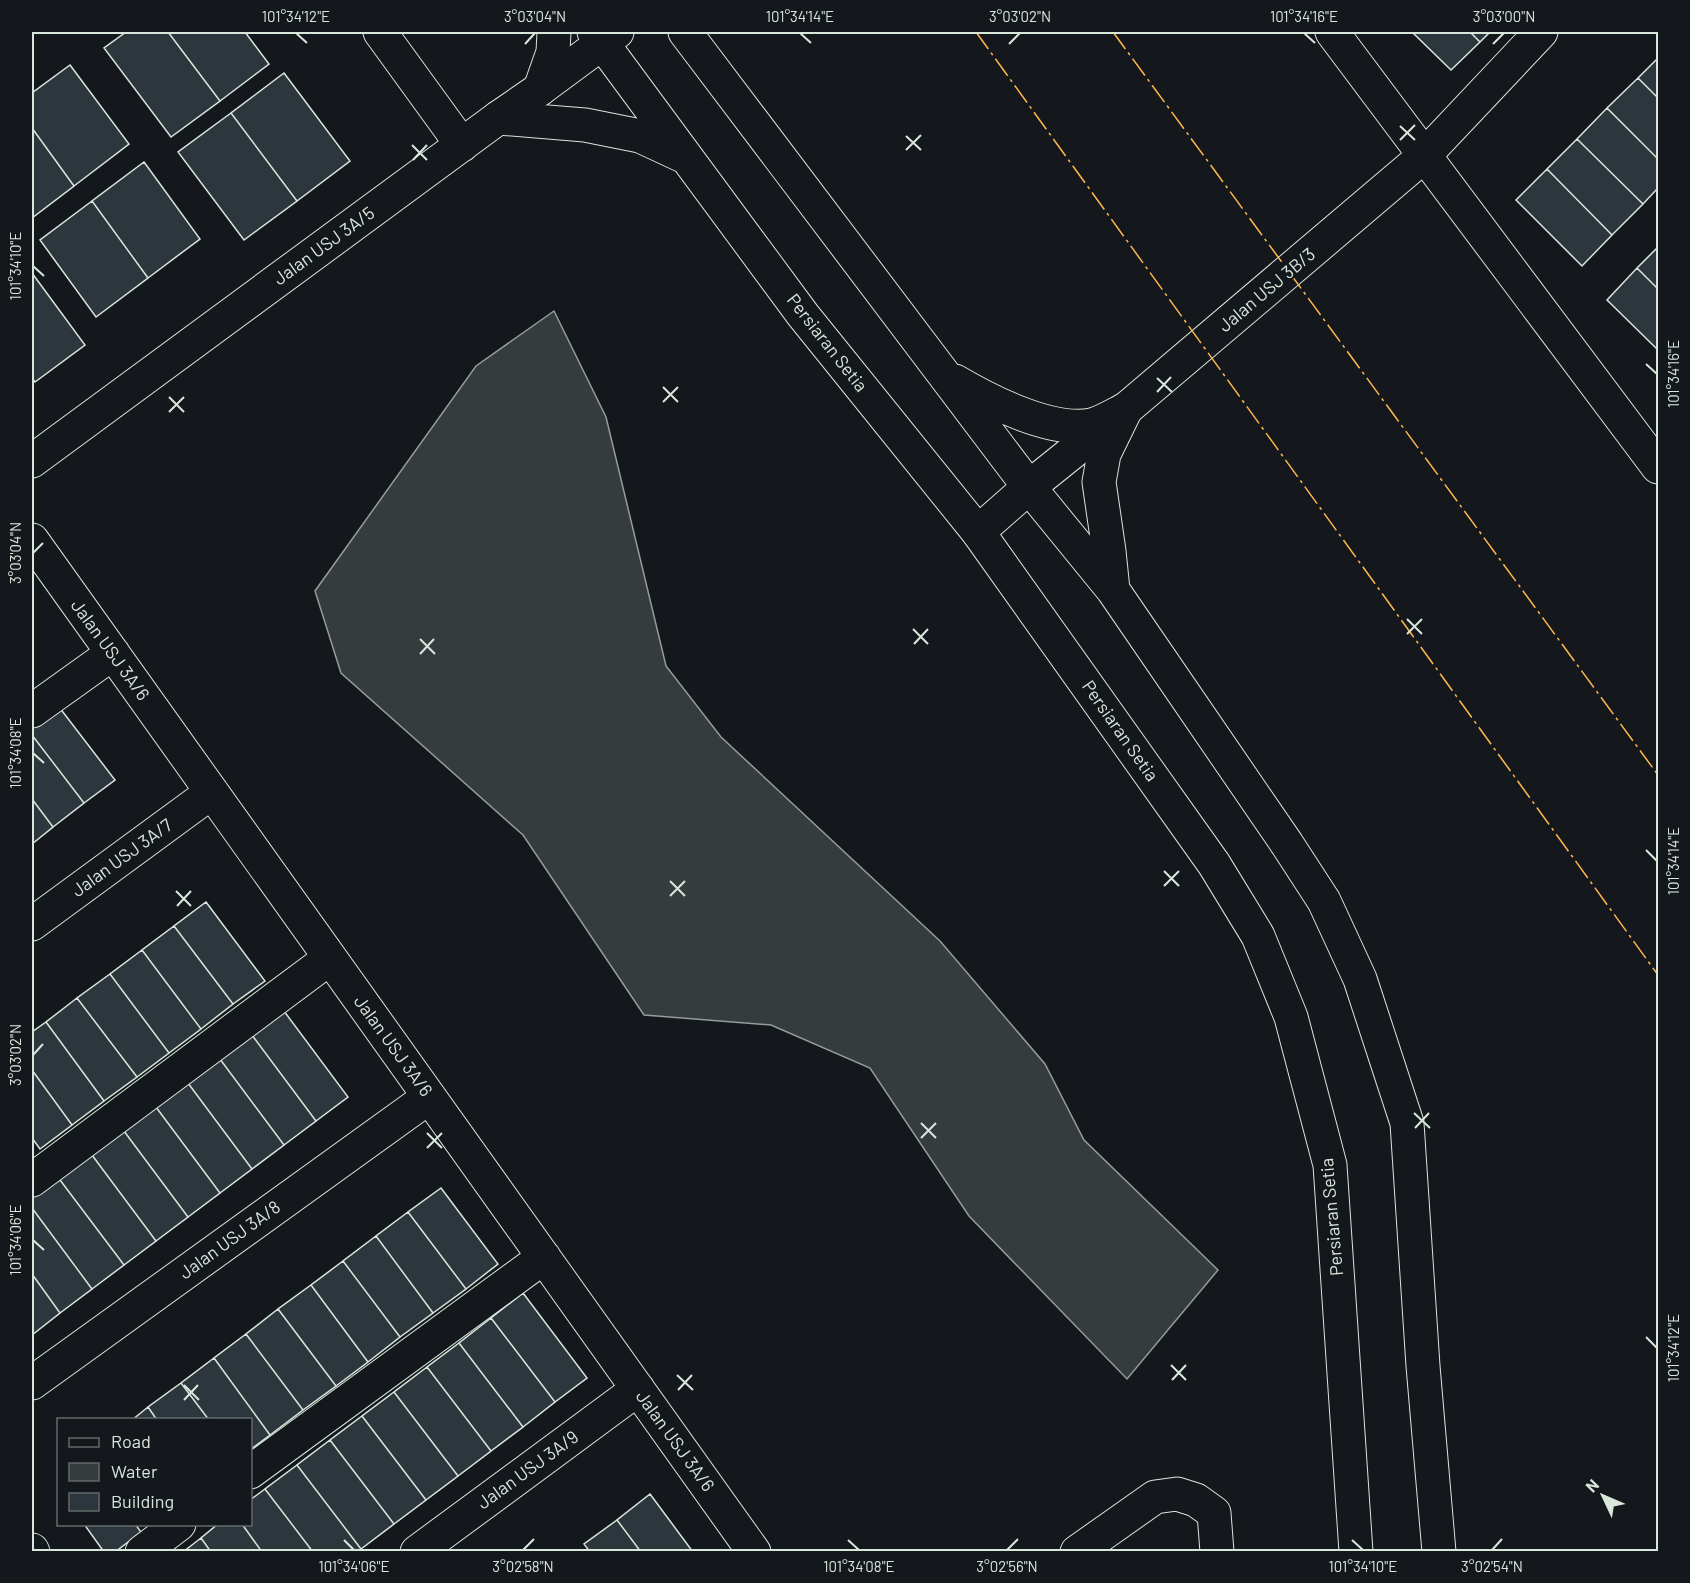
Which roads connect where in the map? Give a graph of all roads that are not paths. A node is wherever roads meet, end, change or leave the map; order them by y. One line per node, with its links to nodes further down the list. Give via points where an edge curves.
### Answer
1 (380, 32): 9 (street)
2 (554, 32): 7 (street, via 553,52)
3 (685, 32): 12 (street)
4 (1332, 32): 10 (street)
5 (1541, 32): 10 (street, Jalan USJ 3B/3)
6 (604, 35): 7 (street, Jalan USJ 3A/5); 11 (street, Persiaran Setia)
7 (540, 90): 8 (street, Jalan USJ 3A/5)
8 (498, 118): 9 (street, Jalan USJ 3A/5); 11 (street, via 585,125 640,135)
9 (462, 145): 15 (street, Jalan USJ 3A/5)
10 (1424, 156): 13 (street, Jalan USJ 3B/3); 14 (street)
11 (687, 159): 17 (street, Persiaran Setia, via 803,315)
12 (945, 376): 13 (street, via 984,398 1064,426 1092,425); 16 (street)
13 (1126, 409): 16 (street, Jalan USJ 3B/3); 19 (street, via 1104,454 1099,482)
14 (1654, 451)
15 (32, 461)
16 (1029, 487): 17 (street, Jalan USJ 3B/3); 19 (street)
17 (978, 531): 37 (street, Persiaran Setia, via 1214,864 1258,936 1291,1017 1330,1165)
18 (32, 540): 20 (street, Jalan USJ 3A/6)
19 (1113, 590): 38 (street, via 1318,892 1360,979 1407,1123 1422,1366)
20 (112, 653): 21 (street); 22 (street, Jalan USJ 3A/6)
21 (32, 711)
22 (212, 792): 23 (street, Jalan USJ 3A/7); 24 (street, Jalan USJ 3A/6)
23 (32, 924)
24 (330, 958): 25 (street, Jalan USJ 3A/6); 26 (street)
25 (429, 1097): 27 (street, Jalan USJ 3A/6); 28 (street, Jalan USJ 3A/8)
26 (32, 1180)
27 (544, 1257): 29 (street, Jalan USJ 3A/6); 30 (street)
28 (32, 1383)
29 (638, 1389): 33 (street, Jalan USJ 3A/9); 34 (street, Jalan USJ 3A/6)
30 (252, 1471)
31 (176, 1526): 32 (street)
32 (142, 1551)
33 (417, 1551)
34 (754, 1551)
35 (1077, 1551): 36 (street, via 1155,1497 1177,1494 1196,1500 1214,1513)
36 (1217, 1551)
37 (1356, 1551)
38 (1439, 1551)

